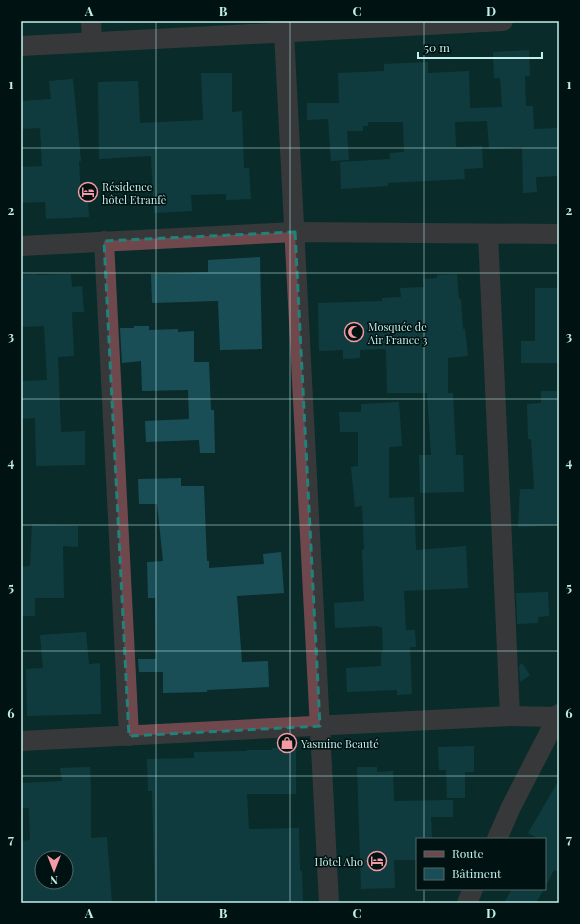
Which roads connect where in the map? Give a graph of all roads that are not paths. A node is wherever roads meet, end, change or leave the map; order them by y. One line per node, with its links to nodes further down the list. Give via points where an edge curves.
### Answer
1 (91, 21): 5 (street)
2 (481, 21): 3 (street); 4 (street)
3 (502, 21)
4 (284, 32): 5 (street); 7 (street)
5 (92, 42): 6 (street)
6 (21, 46)
7 (295, 232): 8 (street); 10 (street); 14 (street)
8 (488, 234): 9 (street); 12 (street)
9 (559, 234)
10 (104, 242): 11 (street); 15 (street)
11 (21, 246)
12 (510, 716): 13 (street); 14 (street)
13 (558, 716): 17 (street)
14 (320, 726): 15 (street); 19 (street)
15 (129, 736): 16 (street)
16 (21, 741)
17 (497, 838)
18 (473, 890): 20 (street)
19 (329, 903)
20 (467, 903)

